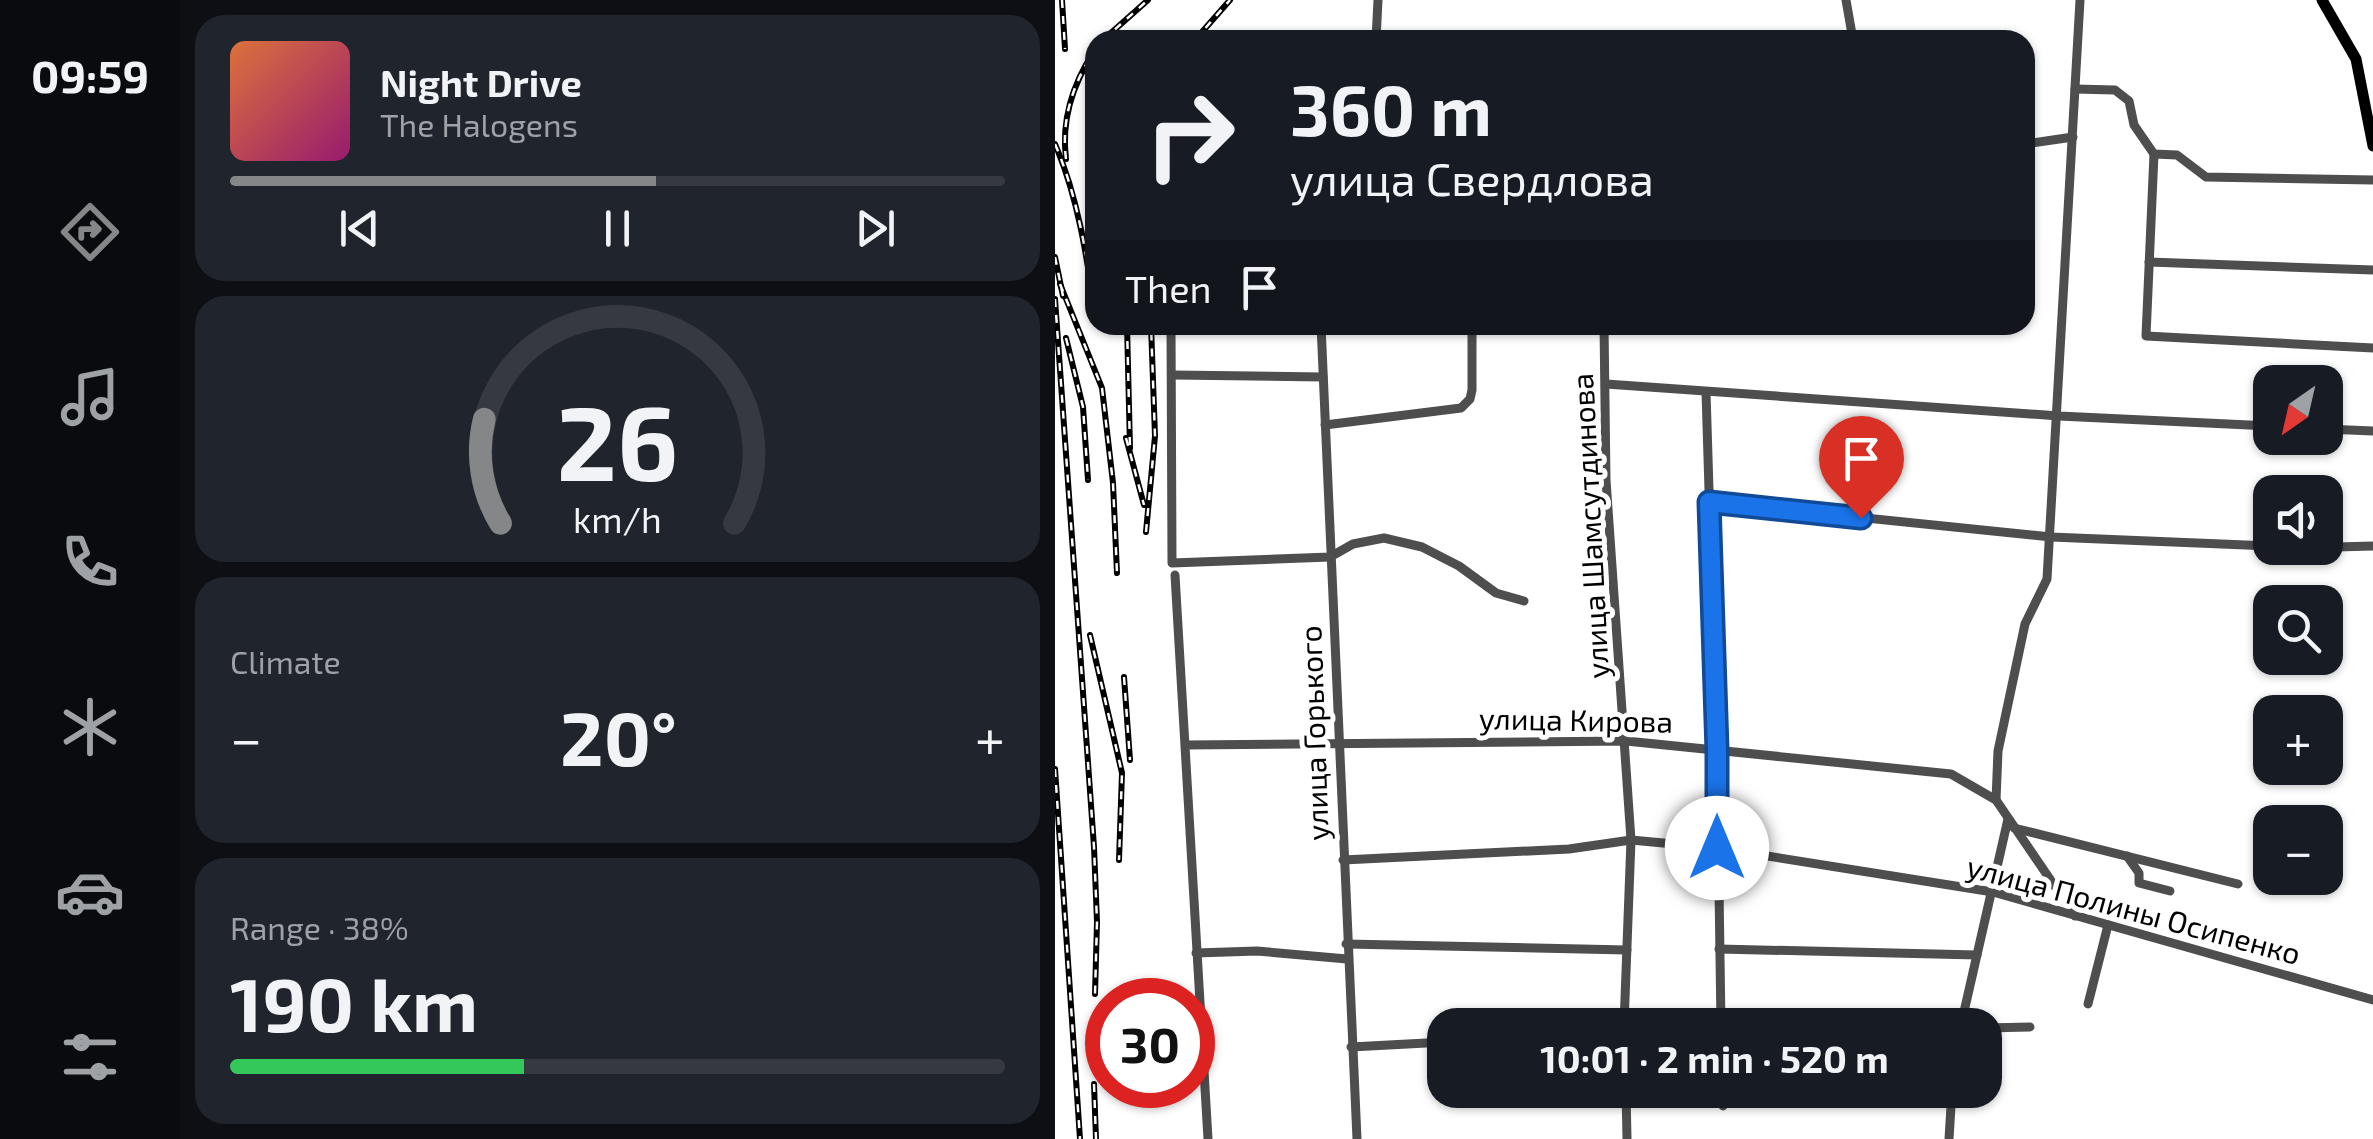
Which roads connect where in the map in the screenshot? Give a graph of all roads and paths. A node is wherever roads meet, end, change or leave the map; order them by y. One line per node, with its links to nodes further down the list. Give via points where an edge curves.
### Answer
1 (1377, 0): 5 (street)
2 (1846, 0): 6 (street)
3 (2079, 0): 7 (street)
4 (2323, 0): 10 (main road, via 2356,59)
5 (1376, 30)
6 (1851, 30)
7 (2075, 89): 8 (street); 11 (street, via 2115,90 2129,101 2135,126)
8 (2073, 137): 9 (street); 24 (street)
9 (2035, 143)
10 (2373, 146)
11 (2154, 154): 12 (street, via 2177,155 2206,176); 13 (street)
12 (2373, 180)
13 (2149, 262): 14 (street); 19 (street, via 2146,336)
14 (2373, 270)
15 (1171, 335): 20 (street)
16 (1321, 335): 21 (street, улица Горького)
17 (1472, 335): 25 (street, via 1470,399 1461,408)
18 (1604, 335): 22 (street, улица Шамсутдинова)
19 (2373, 348)
20 (1173, 375): 21 (street); 34 (street, via 1172,562)
21 (1323, 377): 25 (street, улица Горького)
22 (1605, 384): 23 (street); 37 (street, улица Шамсутдинова)
23 (1707, 392): 24 (street); 29 (street)
24 (2059, 416): 26 (street); 30 (street)
25 (1325, 424): 34 (street, улица Горького)
26 (2253, 425)
27 (2343, 430): 28 (street)
28 (2373, 432)
29 (1709, 502): 30 (street); 40 (street)
30 (2051, 537): 31 (street); 41 (street, via 2047,579 2025,624 1999,751)
31 (2253, 545)
32 (2373, 546): 33 (street)
33 (2343, 547)
34 (1331, 557): 36 (street, via 1383,538 1422,547 1496,593); 38 (street, улица Горького)
35 (1175, 575): 39 (street)
36 (1525, 601)
37 (1626, 741): 38 (street, улица Кирова); 40 (street, улица Кирова); 43 (street, улица Шамсутдинова)
38 (1338, 742): 39 (street, улица Кирова); 46 (street, улица Горького)
39 (1186, 746): 55 (street)
40 (1717, 750): 41 (street, улица Кирова, via 1951,774); 44 (street)
41 (1996, 800): 42 (street, улица Кирова)
42 (2011, 823): 45 (street); 49 (street); 50 (street, улица Кирова)
43 (1631, 840): 44 (street, улица Полины Осипенко); 46 (street, улица Полины Осипенко); 54 (street, улица Шамсутдинова)
44 (1717, 848): 49 (street, улица Полины Осипенко); 53 (street)
45 (2127, 856): 47 (street); 48 (street, via 2139,883)
46 (1343, 860): 52 (street, улица Горького)
47 (2238, 884)
48 (2170, 891)
49 (1993, 892): 50 (street, улица Полины Осипенко); 56 (street)
50 (2075, 916): 51 (street, улица Полины Осипенко)
51 (2108, 926): 58 (street, улица Полины Осипенко); 59 (street)
52 (1346, 944): 54 (street); 57 (street, улица Горького)
53 (1719, 949): 56 (street); 61 (street)
54 (1627, 950): 60 (street, улица Шамсутдинова)
55 (1196, 953): 57 (street); 69 (street)
56 (1977, 955): 62 (street)
57 (1347, 959): 66 (street, улица Горького)
58 (2373, 1000)
59 (2087, 1004)
60 (1625, 1008)
61 (1721, 1008)
62 (1965, 1008)
63 (2030, 1027): 64 (street)
64 (2002, 1028)
65 (1427, 1043): 66 (street)
66 (1351, 1047): 70 (street, улица Горького)
67 (1626, 1108): 71 (street)
68 (1951, 1108): 72 (street)
69 (1208, 1139)
70 (1357, 1139)
71 (1627, 1139)
72 (1949, 1139)

